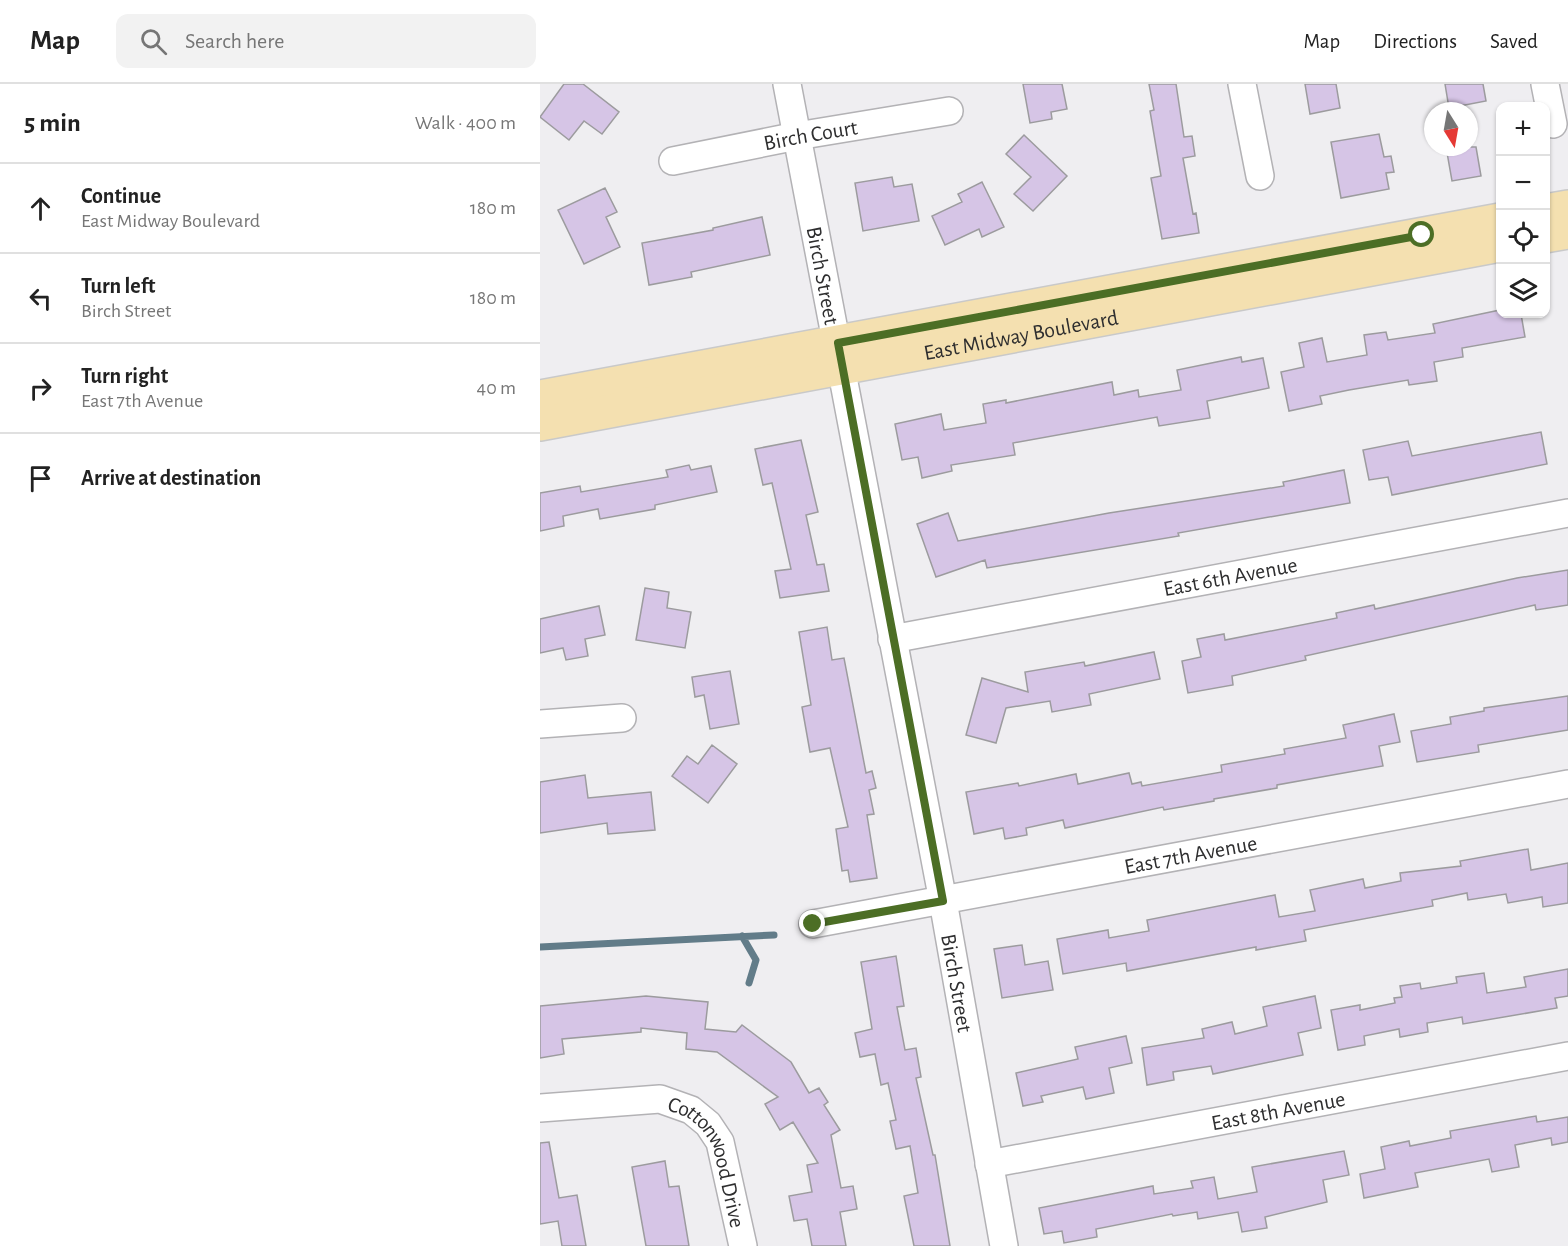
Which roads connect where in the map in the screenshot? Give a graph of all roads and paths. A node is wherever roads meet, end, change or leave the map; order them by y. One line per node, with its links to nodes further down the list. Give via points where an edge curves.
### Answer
1 (787, 84): 6 (street, Birch Street)
2 (1242, 84): 8 (street)
3 (1545, 84): 5 (street)
4 (949, 111): 6 (street, Birch Court)
5 (1553, 124)
6 (796, 136): 7 (street, Birch Court); 15 (street, Birch Street)
7 (673, 161)
8 (1260, 176)
9 (1568, 207): 10 (main road)
10 (1550, 210)
11 (1496, 221): 15 (main road, East Midway Boulevard)
12 (1568, 232): 13 (main road)
13 (1550, 235)
14 (1496, 246): 15 (main road, East Midway Boulevard)
15 (840, 355): 16 (main road, East Midway Boulevard); 17 (main road, East Midway Boulevard); 19 (street, Birch Street)
16 (540, 397)
17 (540, 424)
18 (1568, 513): 19 (street, East 6th Avenue)
19 (892, 639): 23 (street, Birch Street)
20 (622, 718): 21 (street)
21 (540, 724)
22 (1568, 784): 23 (street, East 7th Avenue)
23 (943, 901): 24 (street, East 7th Avenue); 27 (street, Birch Street)
24 (813, 924)
25 (1568, 1056): 27 (street, East 8th Avenue)
26 (540, 1108): 28 (street, Cottonwood Drive, via 660,1099 691,1110 708,1124 720,1142)
27 (989, 1164): 29 (street, Birch Street)
28 (743, 1246)
29 (1004, 1246)

